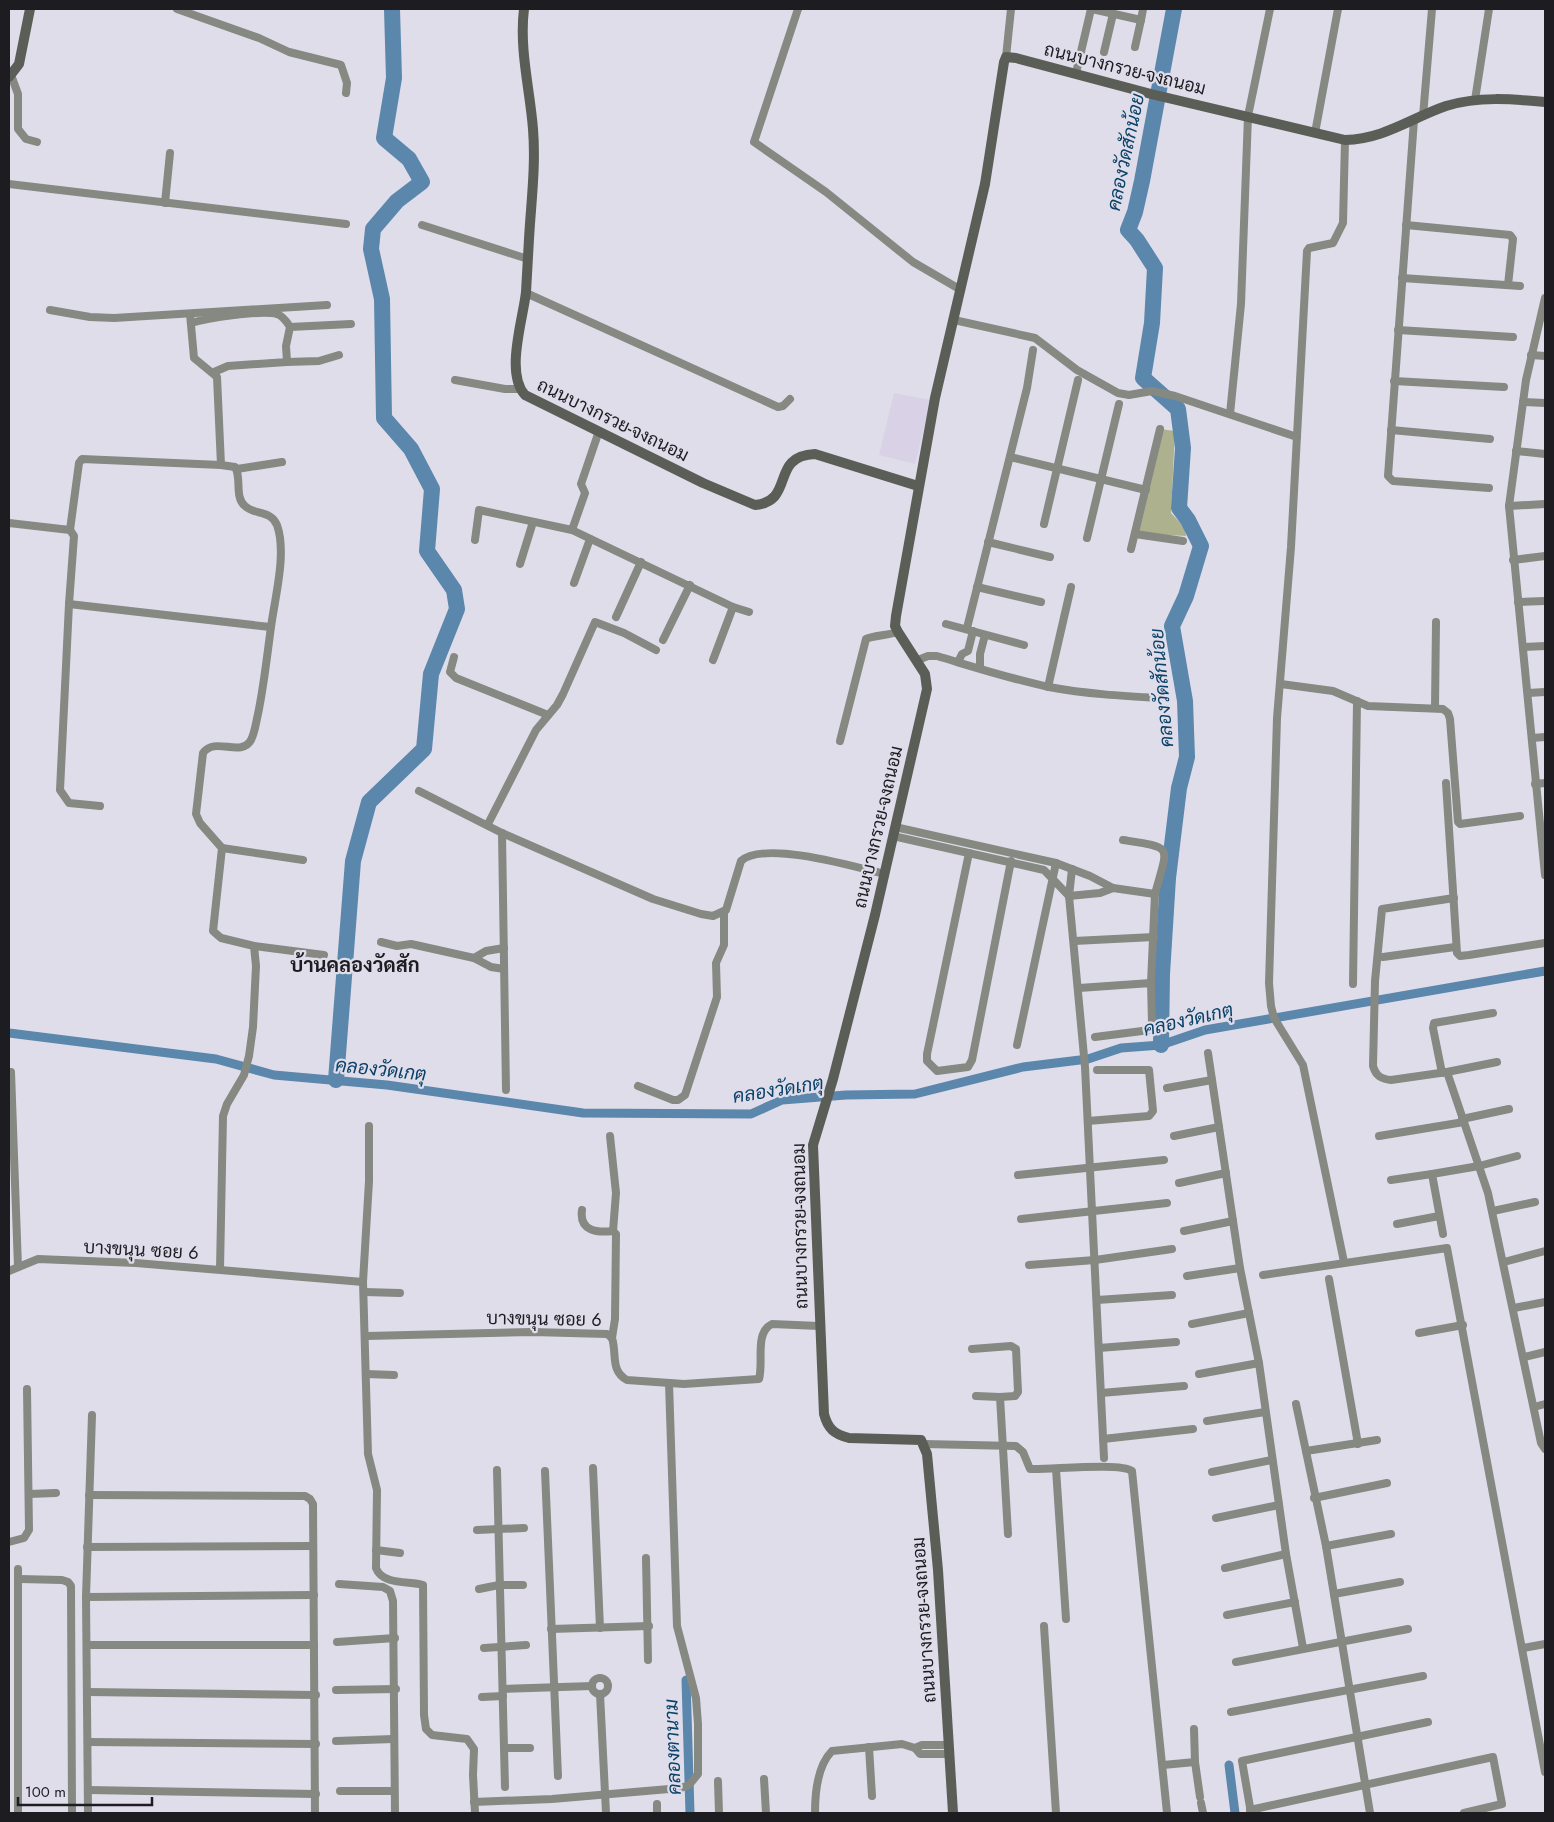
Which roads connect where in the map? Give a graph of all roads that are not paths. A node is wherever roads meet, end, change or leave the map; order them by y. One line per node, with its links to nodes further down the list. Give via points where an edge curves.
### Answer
1 (30, 9): 18 (street, via 19,64)
2 (177, 9): 19 (street, via 290,52 341,65 347,83)
3 (524, 9): 33 (street, ถนนบางกรวย-จงถนอม, via 523,38 534,147)
4 (798, 9): 37 (street, via 754,142 826,192 920,267)
5 (1011, 9): 16 (street)
6 (1091, 9): 12 (street); 17 (street)
7 (1143, 9): 13 (street)
8 (1270, 9): 22 (street)
9 (1338, 9): 24 (street)
10 (1432, 9): 23 (street)
11 (1489, 9): 20 (street)
12 (1114, 14): 13 (street); 15 (street)
13 (1141, 20): 14 (street)
14 (1135, 47)
15 (1104, 52)
16 (1006, 57): 17 (street, ถนนบางกรวย-จงถนอม); 37 (street, via 1000,79 986,184)
17 (1076, 73): 22 (street, ถนนบางกรวย-จงถนอม)
18 (10, 76): 26 (street, via 18,94 19,132 26,139)
19 (346, 93)
20 (1475, 100): 21 (street, ถนนบางกรวย-จงถนอม); 23 (street, ถนนบางกรวย-จงถนอม, via 1447,106)
21 (1545, 102)
22 (1248, 116): 24 (street, ถนนบางกรวย-จงถนอม); 64 (street, via 1241,304)
23 (1419, 118): 25 (street, ถนนบางกรวย-จงถนอม, via 1374,138); 32 (street)
24 (1315, 133): 25 (street, ถนนบางกรวย-จงถนอม)
25 (1345, 140): 68 (street, via 1342,229 1333,243 1307,251)
26 (37, 142)
27 (170, 153): 29 (street)
28 (9, 184): 29 (street)
29 (165, 203): 30 (street)
30 (346, 224)
31 (422, 225): 33 (street)
32 (1406, 225): 34 (street); 35 (street, via 1510,235)
33 (528, 259): 38 (street, ถนนบางกรวย-จงถนอม)
34 (1402, 278): 35 (street); 47 (street)
35 (1508, 285): 36 (street)
36 (1520, 286)
37 (961, 290): 43 (street)
38 (526, 293): 59 (street, ถนนบางกรวย-จงถนอม, via 516,365 516,381); 60 (street, via 778,407)
39 (1545, 298): 51 (street)
40 (328, 305): 42 (street)
41 (50, 310): 42 (street, via 100,318)
42 (190, 314): 44 (street)
43 (954, 320): 64 (street, via 1035,338 1077,370 1118,393 1129,395 1152,391); 78 (street)
44 (191, 323): 46 (street, via 216,317 271,313 282,316); 54 (street, via 194,358)
45 (351, 324): 46 (street)
46 (290, 327): 53 (street)
47 (1398, 330): 48 (street); 57 (street)
48 (1513, 337)
49 (1033, 350): 72 (street)
50 (340, 355): 53 (street, via 319,361)
51 (1531, 355): 52 (street); 61 (street)
52 (1545, 356)
53 (287, 362): 54 (street, via 228,366)
54 (214, 372): 74 (street, via 218,383)
55 (455, 380): 59 (street)
56 (1078, 380): 76 (street)
57 (1394, 381): 58 (street); 66 (street)
58 (1504, 387)
59 (520, 389): 67 (street, ถนนบางกรวย-จงถนอม, via 525,395)
60 (790, 399)
61 (1523, 402): 63 (street); 70 (street)
62 (1119, 404): 77 (street)
63 (1545, 404)
64 (1230, 414): 68 (street)
65 (1160, 429): 80 (street)
66 (1391, 430): 69 (street); 79 (street, via 1388,476 1393,481)
67 (598, 431): 78 (street, ถนนบางกรวย-จงถนอม, via 718,490 756,505 773,499 789,464 805,454 816,454); 87 (street, via 580,484 585,493)
68 (1297, 437): 129 (street)
69 (1490, 439)
70 (1516, 451): 71 (street); 82 (street)
71 (1545, 454)
72 (1010, 457): 76 (street); 93 (street)
73 (282, 462): 75 (street)
74 (222, 465): 75 (street, via 232,465); 86 (street, via 82,459)
75 (237, 469): 113 (street, via 241,502 250,510 271,517 279,534 279,563)
76 (1057, 469): 77 (street); 85 (street)
77 (1100, 480): 80 (street); 89 (street)
78 (918, 486): 115 (street, via 896,616)
79 (1489, 488)
80 (1146, 490): 88 (street)
81 (1545, 504): 82 (street)
82 (1509, 506): 97 (street)
83 (532, 522): 87 (street); 91 (street, via 479,510); 99 (street)
84 (9, 523): 86 (street)
85 (1044, 524)
86 (70, 530): 107 (street, via 74,536)
87 (572, 530): 90 (street)
88 (1136, 534): 92 (street); 94 (street)
89 (1086, 538)
90 (590, 539): 98 (street); 100 (street)
91 (475, 540)
92 (1183, 541)
93 (988, 542): 96 (street); 102 (street)
94 (1131, 549)
95 (1545, 556): 97 (street)
96 (1050, 557)
97 (1513, 560): 106 (street)
98 (641, 562): 101 (street); 110 (street)
99 (520, 564)
100 (574, 583)
101 (690, 585): 108 (street); 117 (street)
102 (977, 587): 105 (street); 114 (street)
103 (1071, 587): 130 (street)
104 (1545, 601): 106 (street)
105 (1041, 602)
106 (1518, 602): 120 (street)
107 (69, 604): 113 (street); 144 (street, via 60,790 69,803)
108 (733, 607): 109 (street); 125 (street)
109 (749, 612)
110 (616, 617)
111 (1436, 622): 135 (street)
112 (946, 624): 114 (street)
113 (270, 627): 152 (street, via 263,689 250,741 240,748 210,746 203,753 196,814)
114 (970, 630): 116 (street); 122 (street)
115 (898, 632): 126 (street, ถนนบางกรวย-จงถนอม); 139 (street, via 866,639)
116 (985, 634): 118 (street); 123 (street)
117 (663, 640)
118 (1024, 645)
119 (1545, 646): 120 (street)
120 (1524, 647): 132 (street)
121 (656, 650): 136 (street, via 595,622 563,694)
122 (968, 651): 123 (street); 127 (street)
123 (980, 654): 128 (street)
124 (454, 657): 136 (street, via 450,672 456,678)
125 (713, 660)
126 (918, 660): 127 (street, via 933,655); 147 (street, ถนนบางกรวย-จงถนอม, via 926,674 927,689)
127 (958, 662): 128 (street)
128 (980, 668): 130 (street)
129 (1281, 684): 134 (street, via 1333,691); 225 (street, via 1272,839 1271,1006 1303,1065)
130 (1048, 686): 133 (street)
131 (1545, 692): 132 (street)
132 (1528, 693): 138 (street)
133 (1160, 698)
134 (1357, 701): 135 (street, via 1368,706); 178 (street)
135 (1435, 707): 145 (street, via 1443,708 1450,719 1458,822)
136 (548, 715): 146 (street, via 536,730)
137 (1545, 737): 138 (street)
138 (1532, 738): 142 (street)
139 (840, 741)
140 (1446, 783): 164 (street)
141 (1545, 783): 142 (street)
142 (1535, 784): 149 (street)
143 (419, 791): 146 (street)
144 (100, 806)
145 (1520, 816)
146 (488, 824): 148 (street)
147 (894, 831): 151 (street); 153 (street); 158 (street, ถนนบางกรวย-จงถนอม)
148 (502, 833): 165 (street, via 653,899 701,914 713,916); 172 (street)
149 (1543, 833): 159 (street)
150 (1123, 840): 162 (street, via 1163,848 1166,855)
151 (964, 843): 153 (street); 154 (street)
152 (222, 848): 155 (street); 170 (street, via 213,931 221,938)
153 (966, 852): 154 (street); 154 (street, via 927,1054 927,1061 937,1071 968,1067 972,1060)
154 (1008, 858): 156 (street); 160 (street, via 1044,870)
155 (303, 860)
156 (1056, 864): 157 (street); 160 (street)
157 (1072, 868): 161 (street); 163 (street)
158 (884, 874): 165 (street, via 820,858 790,854 753,855 741,861); 245 (street, ถนนบางกรวย-จงถนอม, via 833,1079 813,1144)
159 (1545, 875)
160 (1052, 876): 163 (street); 182 (street)
161 (1113, 888): 162 (street); 163 (street, via 1091,895)
162 (1155, 894): 166 (street)
163 (1069, 896): 167 (street)
164 (1454, 898): 171 (street); 187 (street, via 1382,909 1373,1010 1375,1073 1391,1080)
165 (724, 912): 189 (street, via 724,945 716,963 717,997 685,1094 673,1100)
166 (1154, 936): 167 (street); 177 (street)
167 (1074, 941): 179 (street)
168 (381, 942): 175 (street, via 397,946 411,944)
169 (1545, 943): 171 (street, via 1460,956)
170 (254, 946): 173 (street); 230 (street, via 256,975 249,1056 244,1075 224,1110)
171 (1455, 946): 174 (street)
172 (504, 948): 175 (street, via 486,951); 176 (street)
173 (324, 955)
174 (1383, 957)
175 (474, 958): 176 (street, via 491,967)
176 (504, 969): 191 (street)
177 (1151, 983): 179 (street); 181 (street, via 1150,1030)
178 (1353, 984)
179 (1079, 988): 194 (street)
180 (1493, 1013): 187 (street, via 1434,1024)
181 (1095, 1037)
182 (1017, 1045)
183 (1208, 1053): 188 (street)
184 (1497, 1062): 187 (street)
185 (1097, 1070): 194 (street, via 1149,1070 1153,1111 1149,1116)
186 (11, 1072): 192 (street)
187 (1444, 1072): 195 (street)
188 (1212, 1080): 190 (street); 197 (street)
189 (638, 1086)
190 (1167, 1088)
191 (506, 1090)
192 (10, 1091): 228 (street)
193 (1508, 1108): 195 (street)
194 (1088, 1121): 204 (street)
195 (1463, 1121): 200 (street); 203 (street)
196 (369, 1126): 235 (street)
197 (1219, 1126): 199 (street); 205 (street)
198 (610, 1136): 219 (street, via 616,1194)
199 (1174, 1136)
200 (1379, 1136)
201 (1517, 1156): 203 (street)
202 (1164, 1160): 204 (street)
203 (1479, 1166): 206 (street); 214 (street)
204 (1090, 1167): 207 (street); 213 (street)
205 (1226, 1173): 209 (street); 217 (street)
206 (1432, 1174): 208 (street); 215 (street)
207 (1018, 1175)
208 (1391, 1180)
209 (1179, 1183)
210 (1535, 1202): 214 (street)
211 (1166, 1203): 213 (street)
212 (582, 1210): 219 (street, via 582,1219 587,1227 598,1232)
213 (1093, 1210): 216 (street); 224 (street)
214 (1493, 1211): 226 (street)
215 (1439, 1216): 218 (street); 221 (street)
216 (1021, 1219)
217 (1233, 1221): 220 (street); 229 (street)
218 (1398, 1224)
219 (613, 1231): 248 (street, via 616,1234)
220 (1184, 1231)
221 (1443, 1234)
222 (1172, 1249): 224 (street)
223 (1545, 1251): 226 (street)
224 (1095, 1260): 227 (street); 239 (street)
225 (1344, 1262): 232 (street); 244 (street, via 1447,1248)
226 (1504, 1262): 241 (street)
227 (1028, 1265)
228 (18, 1267): 230 (street, บางขนุน ซอย 6, via 38,1259); 231 (street, บางขนุน ซอย 6)
229 (1240, 1268): 233 (street); 242 (street)
230 (220, 1269): 235 (street, บางขนุน ซอย 6)
231 (9, 1271)
232 (1262, 1275)
233 (1187, 1276)
234 (1329, 1279): 274 (street)
235 (363, 1282): 236 (street)
236 (364, 1292): 237 (street); 247 (street)
237 (400, 1293)
238 (1172, 1295): 239 (street)
239 (1097, 1300): 250 (street)
240 (1545, 1302): 241 (street)
241 (1514, 1308): 253 (street)
242 (1249, 1314): 243 (street); 254 (street)
243 (1192, 1324)
244 (1463, 1325): 246 (street); 334 (street)
245 (818, 1326): 258 (street, บางขนุน ซอย 6, via 772,1324 766,1327 762,1334 759,1379); 273 (street, ถนนบางกรวย-จงถนอม, via 824,1414 832,1431 849,1438 915,1439)
246 (1418, 1333)
247 (367, 1336): 248 (street, บางขนุน ซอย 6, via 532,1332 607,1334); 255 (street)
248 (612, 1338): 258 (street, บางขนุน ซอย 6, via 615,1365 622,1377)
249 (1176, 1342): 250 (street)
250 (1100, 1348): 261 (street)
251 (972, 1349): 263 (street, via 1011,1346 1016,1349 1018,1392 1015,1396)
252 (1545, 1352): 253 (street)
253 (1524, 1357): 266 (street)
254 (1259, 1363): 256 (street); 267 (street)
255 (366, 1374): 257 (street); 301 (street, via 368,1454 376,1490)
256 (1199, 1374)
257 (394, 1375)
258 (669, 1383): 371 (street, via 677,1626 696,1698 698,1774 690,1785 681,1788)
259 (1184, 1386): 261 (street)
260 (28, 1389): 286 (street)
261 (1101, 1393): 271 (street)
262 (976, 1396): 263 (street)
263 (1000, 1397): 275 (street)
264 (1296, 1404): 277 (street)
265 (1545, 1404): 266 (street)
266 (1534, 1407): 276 (street, via 1540,1443)
267 (1265, 1412): 269 (street); 279 (street)
268 (92, 1415): 288 (street)
269 (1207, 1421)
270 (1193, 1429): 271 (street)
271 (1103, 1439): 278 (street)
272 (1377, 1440): 274 (street)
273 (924, 1444): 275 (street); 359 (street, ถนนบางกรวย-จงถนอม, via 929,1463)
274 (1358, 1444): 277 (street)
275 (1002, 1446): 281 (street, via 1019,1448 1030,1469); 295 (street)
276 (1545, 1449)
277 (1306, 1451): 289 (street)
278 (1104, 1458)
279 (1272, 1460): 284 (street); 290 (street)
280 (592, 1468): 321 (street)
281 (1056, 1469): 318 (street); 361 (street, via 1128,1468 1133,1475)
282 (497, 1470): 292 (street)
283 (545, 1472): 322 (street)
284 (1212, 1472)
285 (1387, 1483): 289 (street)
286 (29, 1494): 287 (street); 297 (street, via 29,1530 24,1538)
287 (56, 1494)
288 (89, 1495): 298 (street, via 305,1496 312,1504); 300 (street)
289 (1314, 1498): 299 (street)
290 (1279, 1505): 291 (street); 303 (street)
291 (1216, 1518)
292 (498, 1528): 293 (street); 294 (street); 310 (street)
293 (524, 1528)
294 (477, 1530)
295 (1008, 1534)
296 (1391, 1534): 299 (street)
297 (9, 1542)
298 (313, 1546): 300 (street); 314 (street)
299 (1326, 1546): 313 (street)
300 (87, 1547): 315 (street)
301 (376, 1550): 302 (street); 374 (street, via 376,1568 381,1576 423,1584 426,1729 432,1735 467,1739 472,1745)
302 (400, 1553)
303 (1286, 1554): 306 (street); 316 (street)
304 (646, 1558): 319 (street)
305 (18, 1568): 307 (street)
306 (1225, 1568)
307 (20, 1579): 377 (street); 378 (street, via 62,1580 71,1586)
308 (1400, 1582): 313 (street)
309 (339, 1584): 324 (street, via 378,1585 390,1591 394,1601)
310 (499, 1585): 311 (street); 312 (street); 331 (street)
311 (523, 1586)
312 (479, 1589)
313 (1334, 1594): 326 (street)
314 (314, 1596): 315 (street); 329 (street)
315 (86, 1597): 328 (street)
316 (1295, 1602): 317 (street); 333 (street)
317 (1227, 1615)
318 (1066, 1619)
319 (649, 1626): 321 (street); 335 (street)
320 (1044, 1626): 389 (street)
321 (600, 1628): 322 (street)
322 (551, 1629): 338 (street)
323 (1408, 1629): 326 (street)
324 (395, 1638): 325 (street); 340 (street)
325 (337, 1642)
326 (1343, 1642): 333 (street); 342 (street)
327 (1545, 1644): 334 (street)
328 (87, 1645): 329 (street); 343 (street)
329 (314, 1645): 346 (street)
330 (526, 1645): 331 (street)
331 (500, 1646): 332 (street); 344 (street)
332 (484, 1648)
333 (1303, 1648): 336 (street)
334 (1523, 1648): 362 (street)
335 (648, 1660)
336 (1236, 1662)
337 (1423, 1676): 342 (street)
338 (554, 1686): 339 (street); 344 (street); 363 (street)
339 (592, 1686): 345 (street, via 594,1692); 345 (street, via 597,1678 606,1680 608,1689)
340 (396, 1689): 341 (street); 352 (street)
341 (336, 1690)
342 (1350, 1690): 348 (street); 351 (street)
343 (88, 1692): 346 (street); 354 (street)
344 (503, 1692): 347 (street); 357 (street)
345 (600, 1694): 371 (street)
346 (316, 1695): 355 (street)
347 (482, 1697)
348 (1231, 1712)
349 (1428, 1722): 351 (street)
350 (1194, 1729): 360 (street)
351 (1358, 1735): 366 (street); 376 (street, via 1242,1761)
352 (393, 1740): 353 (street); 370 (street)
353 (336, 1741)
354 (89, 1742): 355 (street); 368 (street)
355 (316, 1744): 372 (street)
356 (869, 1747): 359 (street, via 902,1744 915,1748 920,1754); 373 (street); 387 (street, via 839,1749 826,1757 819,1778)
357 (504, 1748): 358 (street); 367 (street)
358 (530, 1748)
359 (949, 1750): 388 (street, ถนนบางกรวย-จงถนอม)
360 (1195, 1762): 361 (street); 391 (street)
361 (1163, 1765): 390 (street)
362 (1545, 1772)
363 (558, 1776)
364 (764, 1779): 386 (street)
365 (718, 1781): 385 (street)
366 (1366, 1786): 376 (street); 392 (street); 393 (street, via 1493,1757 1502,1804)
367 (504, 1787)
368 (88, 1790): 372 (street); 379 (street)
369 (340, 1791): 370 (street)
370 (394, 1791): 381 (street)
371 (605, 1793): 374 (street); 383 (street)
372 (316, 1794): 380 (street)
373 (872, 1796)
374 (474, 1802): 382 (street)
375 (657, 1804): 384 (street)
376 (1251, 1811)
377 (18, 1813)
378 (72, 1813)
379 (88, 1813)
380 (315, 1813)
381 (395, 1813)
382 (475, 1813)
383 (606, 1813)
384 (657, 1813)
385 (719, 1813)
386 (766, 1813)
387 (815, 1813)
388 (953, 1813)
389 (1056, 1813)
390 (1167, 1813)
391 (1203, 1813)
392 (1370, 1813)
393 (1464, 1813)

